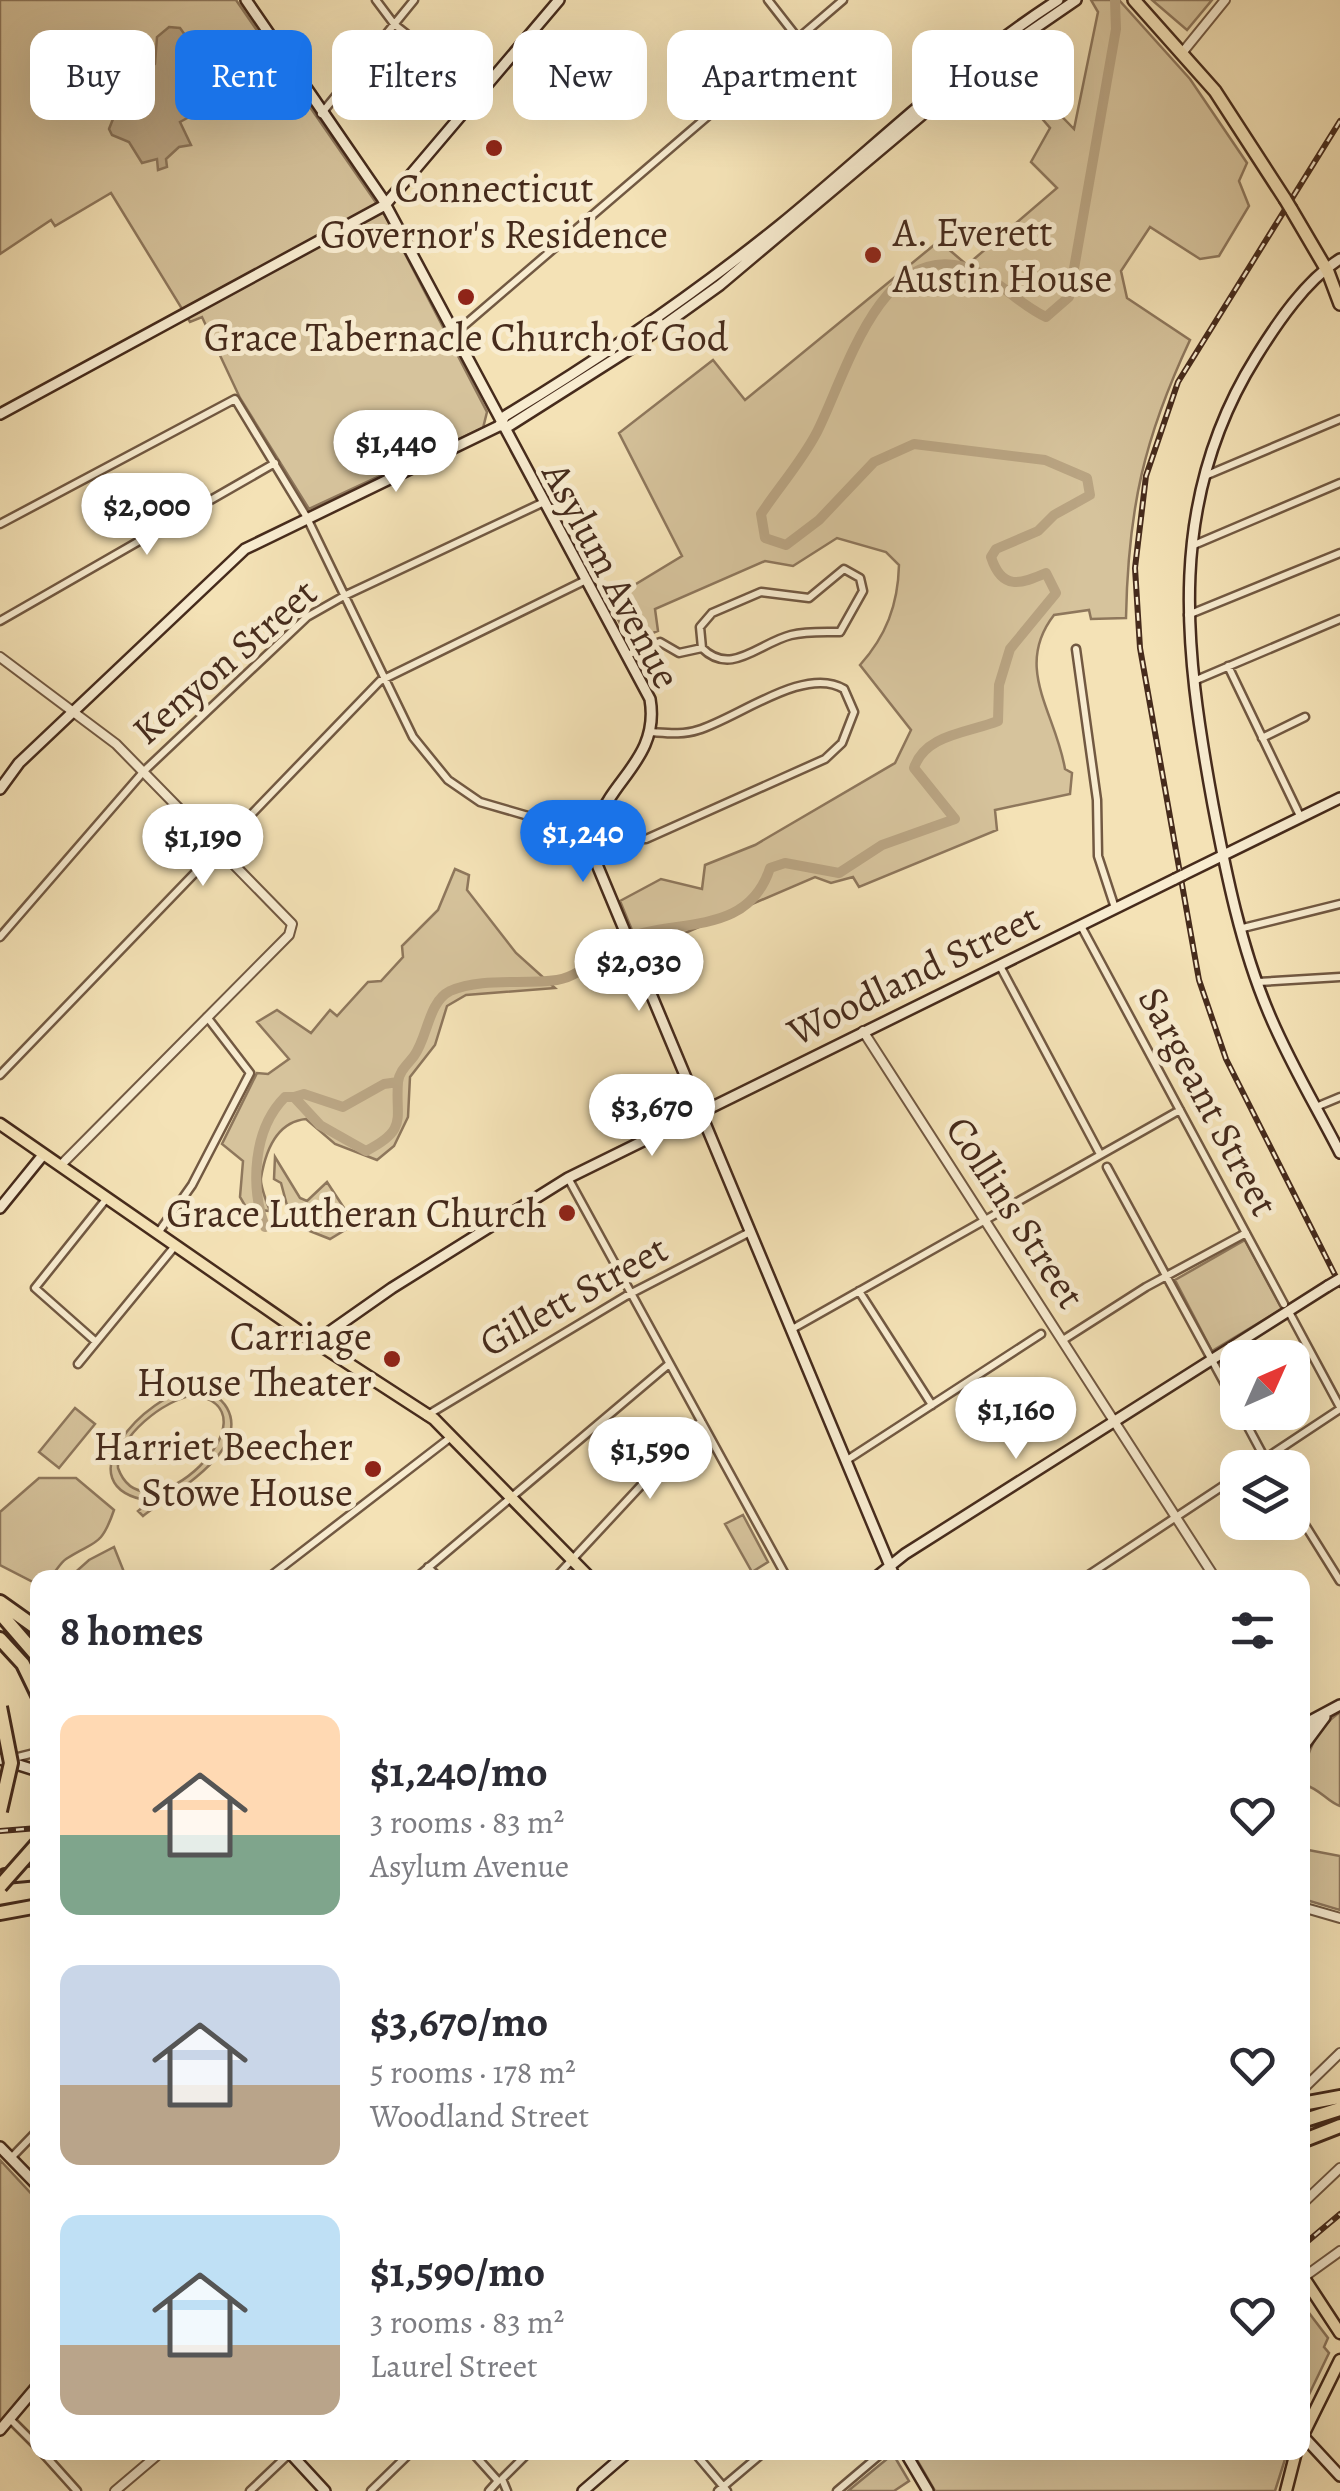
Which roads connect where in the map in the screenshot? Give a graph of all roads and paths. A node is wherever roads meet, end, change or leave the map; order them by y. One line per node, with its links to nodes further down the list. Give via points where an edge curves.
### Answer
1 (242, 0): 19 (main road, Asylum Avenue)
2 (376, 0): 11 (street)
3 (414, 0): 11 (street)
4 (559, 0): 18 (main road)
5 (768, 0): 13 (street)
6 (843, 0): 14 (street)
7 (1058, 0): 15 (main road)
8 (1076, 0): 16 (main road)
9 (1134, 0): 17 (highway)
10 (1225, 0): 17 (street)
11 (394, 24): 12 (street); 19 (street)
12 (402, 30)
13 (791, 30)
14 (812, 30)
15 (1019, 30)
16 (1028, 30)
17 (1182, 53): 25 (highway, via 1220,98)
18 (493, 81)
19 (322, 112): 23 (main road, Asylum Avenue)
20 (912, 116): 30 (main road, via 717,281 510,426)
21 (459, 120): 23 (main road)
22 (707, 120): 27 (street)
23 (385, 205): 27 (main road, Asylum Avenue); 28 (main road)
24 (1340, 259): 25 (main road)
25 (1334, 271): 26 (highway); 32 (main road, via 1286,314 1244,376)
26 (1340, 304)
27 (452, 336): 30 (main road, Asylum Avenue)
28 (0, 414)
29 (1340, 418): 32 (street)
30 (499, 426): 34 (main road, Asylum Avenue); 35 (main road)
31 (275, 463): 35 (street); 36 (street, via 236,399); 43 (street)
32 (1204, 476): 37 (main road)
33 (1340, 483): 37 (street)
34 (542, 503): 39 (main road, Asylum Avenue); 40 (street, Kenyon Street)
35 (306, 516): 40 (street); 51 (main road, via 230,560)
36 (0, 524)
37 (1190, 547): 41 (main road)
38 (1340, 553): 41 (street)
39 (584, 581): 46 (main road, Asylum Avenue); 49 (street)
40 (344, 596): 49 (street); 55 (street, Kenyon Street, via 289,632)
41 (1187, 615): 50 (main road)
42 (1340, 619): 48 (street)
43 (0, 621)
44 (702, 648): 44 (street, via 718,661 730,661 790,635 840,632 863,591 860,578 844,569 810,598 762,592 728,605 700,628); 46 (street, via 680,653 650,642)
45 (1076, 650): 63 (street, via 1100,871)
46 (628, 656): 53 (main road, Asylum Avenue, via 650,700)
47 (0, 657): 51 (street)
48 (1228, 666): 50 (street); 54 (street)
49 (383, 678): 59 (street, via 413,736 454,786 488,806 566,826); 60 (street)
50 (1192, 682): 61 (main road)
51 (73, 711): 55 (street); 56 (main road)
52 (1305, 718): 54 (street)
53 (652, 732): 59 (main road, Asylum Avenue, via 637,764 604,803); 59 (street, via 699,730 822,681 844,689 854,712 842,743 814,765 664,833 634,841)
54 (1262, 738): 58 (street)
55 (144, 771): 60 (street); 66 (street, Kenyon Street)
56 (0, 789)
57 (1340, 798): 58 (main road, Woodland Street)
58 (1301, 818): 61 (main road, Woodland Street)
59 (593, 840): 76 (main road, via 600,874)
60 (218, 847): 70 (street, via 292,928); 72 (street)
61 (1222, 855): 63 (main road, Woodland Street); 65 (main road)
62 (1340, 904): 65 (street)
63 (1116, 909): 64 (main road, Woodland Street)
64 (1081, 926): 67 (main road, Woodland Street); 75 (street, Sargeant Street)
65 (1243, 928): 69 (main road)
66 (0, 938)
67 (1000, 966): 71 (main road, Woodland Street); 78 (street)
68 (1340, 978): 69 (street)
69 (1258, 982): 74 (main road)
70 (207, 1017): 81 (street); 89 (street, via 250,1072 192,1185)
71 (862, 1031): 76 (main road, Woodland Street); 86 (street, Collins Street)
72 (0, 1074)
73 (1340, 1097): 74 (street)
74 (1316, 1107): 79 (main road)
75 (1180, 1110): 78 (street); 88 (street, Sargeant Street)
76 (702, 1113): 83 (main road, Woodland Street); 87 (main road)
77 (0, 1124): 80 (main road)
78 (1100, 1154): 86 (street)
79 (1340, 1154)
80 (43, 1155): 81 (main road); 85 (main road)
81 (60, 1166): 84 (main road)
82 (1107, 1167): 91 (street)
83 (568, 1178): 94 (street); 100 (main road, Woodland Street)
84 (106, 1198): 89 (main road); 99 (street, via 36,1285 37,1294)
85 (0, 1208)
86 (984, 1219): 93 (street); 98 (street, Collins Street)
87 (753, 1231): 94 (street, Gillett Street); 96 (main road)
88 (1246, 1233): 91 (street); 95 (street, Sargeant Street)
89 (158, 1234): 90 (main road)
90 (178, 1248): 99 (street); 100 (main road)
91 (1166, 1277): 98 (street); 101 (street)
92 (1340, 1278): 95 (main road, bridge)
93 (858, 1292): 96 (street); 105 (street)
94 (631, 1293): 103 (street); 107 (street, Gillett Street)
95 (1286, 1308): 101 (main road); 106 (street, Sargeant Street)
96 (794, 1328): 112 (main road)
97 (1041, 1334): 105 (street)
98 (1062, 1340): 109 (street, Collins Street)
99 (96, 1342): 102 (street)
100 (315, 1342): 107 (main road)
101 (1212, 1360): 104 (street); 109 (main road)
102 (78, 1364)
103 (669, 1364): 108 (street); 114 (street)
104 (1220, 1375)
105 (932, 1405): 112 (street)
106 (1340, 1408): 111 (street)
107 (426, 1416): 110 (main road)
108 (701, 1421): 117 (street); 125 (street)
109 (1115, 1422): 115 (street, Collins Street); 118 (main road)
110 (451, 1437): 114 (main road); 120 (street)
111 (1277, 1450)
112 (847, 1460): 118 (main road)
113 (1220, 1488): 115 (street)
114 (511, 1498): 117 (main road); 119 (street)
115 (1176, 1517): 128 (street); 129 (street, Collins Street)
116 (1310, 1533): 130 (street)
117 (571, 1560): 123 (street); 124 (main road)
118 (890, 1565): 126 (main road); 127 (main road)
119 (428, 1567): 121 (street); 122 (street)
120 (278, 1570)
121 (425, 1570)
122 (431, 1570)
123 (563, 1570)
124 (582, 1570)
125 (783, 1570)
126 (885, 1570)
127 (892, 1570)
128 (1096, 1570)
129 (1210, 1570)
130 (1340, 1581)
131 (0, 1602): 133 (highway)
132 (0, 1614): 135 (highway)
133 (30, 1623)
134 (0, 1639): 136 (highway)
135 (30, 1647)
136 (30, 1678)
137 (1340, 1705): 139 (main road)
138 (0, 1707): 143 (highway, bridge, via 11,1761)
139 (1310, 1723)
140 (30, 1754): 141 (street)
141 (2, 1760): 142 (main road)
142 (30, 1769)
143 (0, 1812)
144 (30, 1853): 147 (highway, bridge)
145 (30, 1874): 146 (highway)
146 (0, 1878)
147 (0, 1886)
148 (30, 1907): 150 (highway)
149 (1310, 1909): 151 (street)
150 (0, 1912)
151 (1340, 1918)
152 (1340, 2053): 153 (street)
153 (1310, 2082)
154 (1338, 2103): 155 (highway); 156 (highway)
155 (1310, 2104)
156 (1310, 2118)
157 (1340, 2126): 159 (highway)
158 (30, 2138): 161 (street)
159 (1310, 2138)
160 (0, 2147): 161 (main road)
161 (11, 2158): 163 (main road)
162 (1340, 2168): 164 (street)
163 (30, 2178)
164 (1310, 2196)
165 (1340, 2251): 166 (street)
166 (1310, 2271)
167 (1310, 2287): 168 (main road)
168 (1340, 2333)
169 (1340, 2360): 172 (main road)
170 (30, 2395): 171 (main road)
171 (10, 2419): 173 (main road); 174 (street)
172 (1310, 2422)
173 (0, 2430)
174 (30, 2440)
175 (1310, 2444): 189 (main road)
176 (49, 2460): 192 (street)
177 (151, 2460): 193 (street)
178 (283, 2460): 194 (street)
179 (296, 2460): 195 (main road)
180 (404, 2460): 196 (street)
181 (480, 2460): 190 (street)
182 (521, 2460): 190 (street)
183 (619, 2460): 199 (main road)
184 (700, 2460): 191 (street)
185 (755, 2460): 191 (street)
186 (874, 2460): 200 (street)
187 (910, 2460): 201 (main road)
188 (1294, 2460): 202 (main road)
189 (1340, 2476)
190 (500, 2481): 197 (street); 198 (street)
191 (723, 2490)
192 (77, 2491)
193 (116, 2491)
194 (250, 2491)
195 (325, 2491)
196 (372, 2491)
197 (489, 2491)
198 (507, 2491)
199 (583, 2491)
200 (837, 2491)
201 (928, 2491)
202 (1286, 2491)

